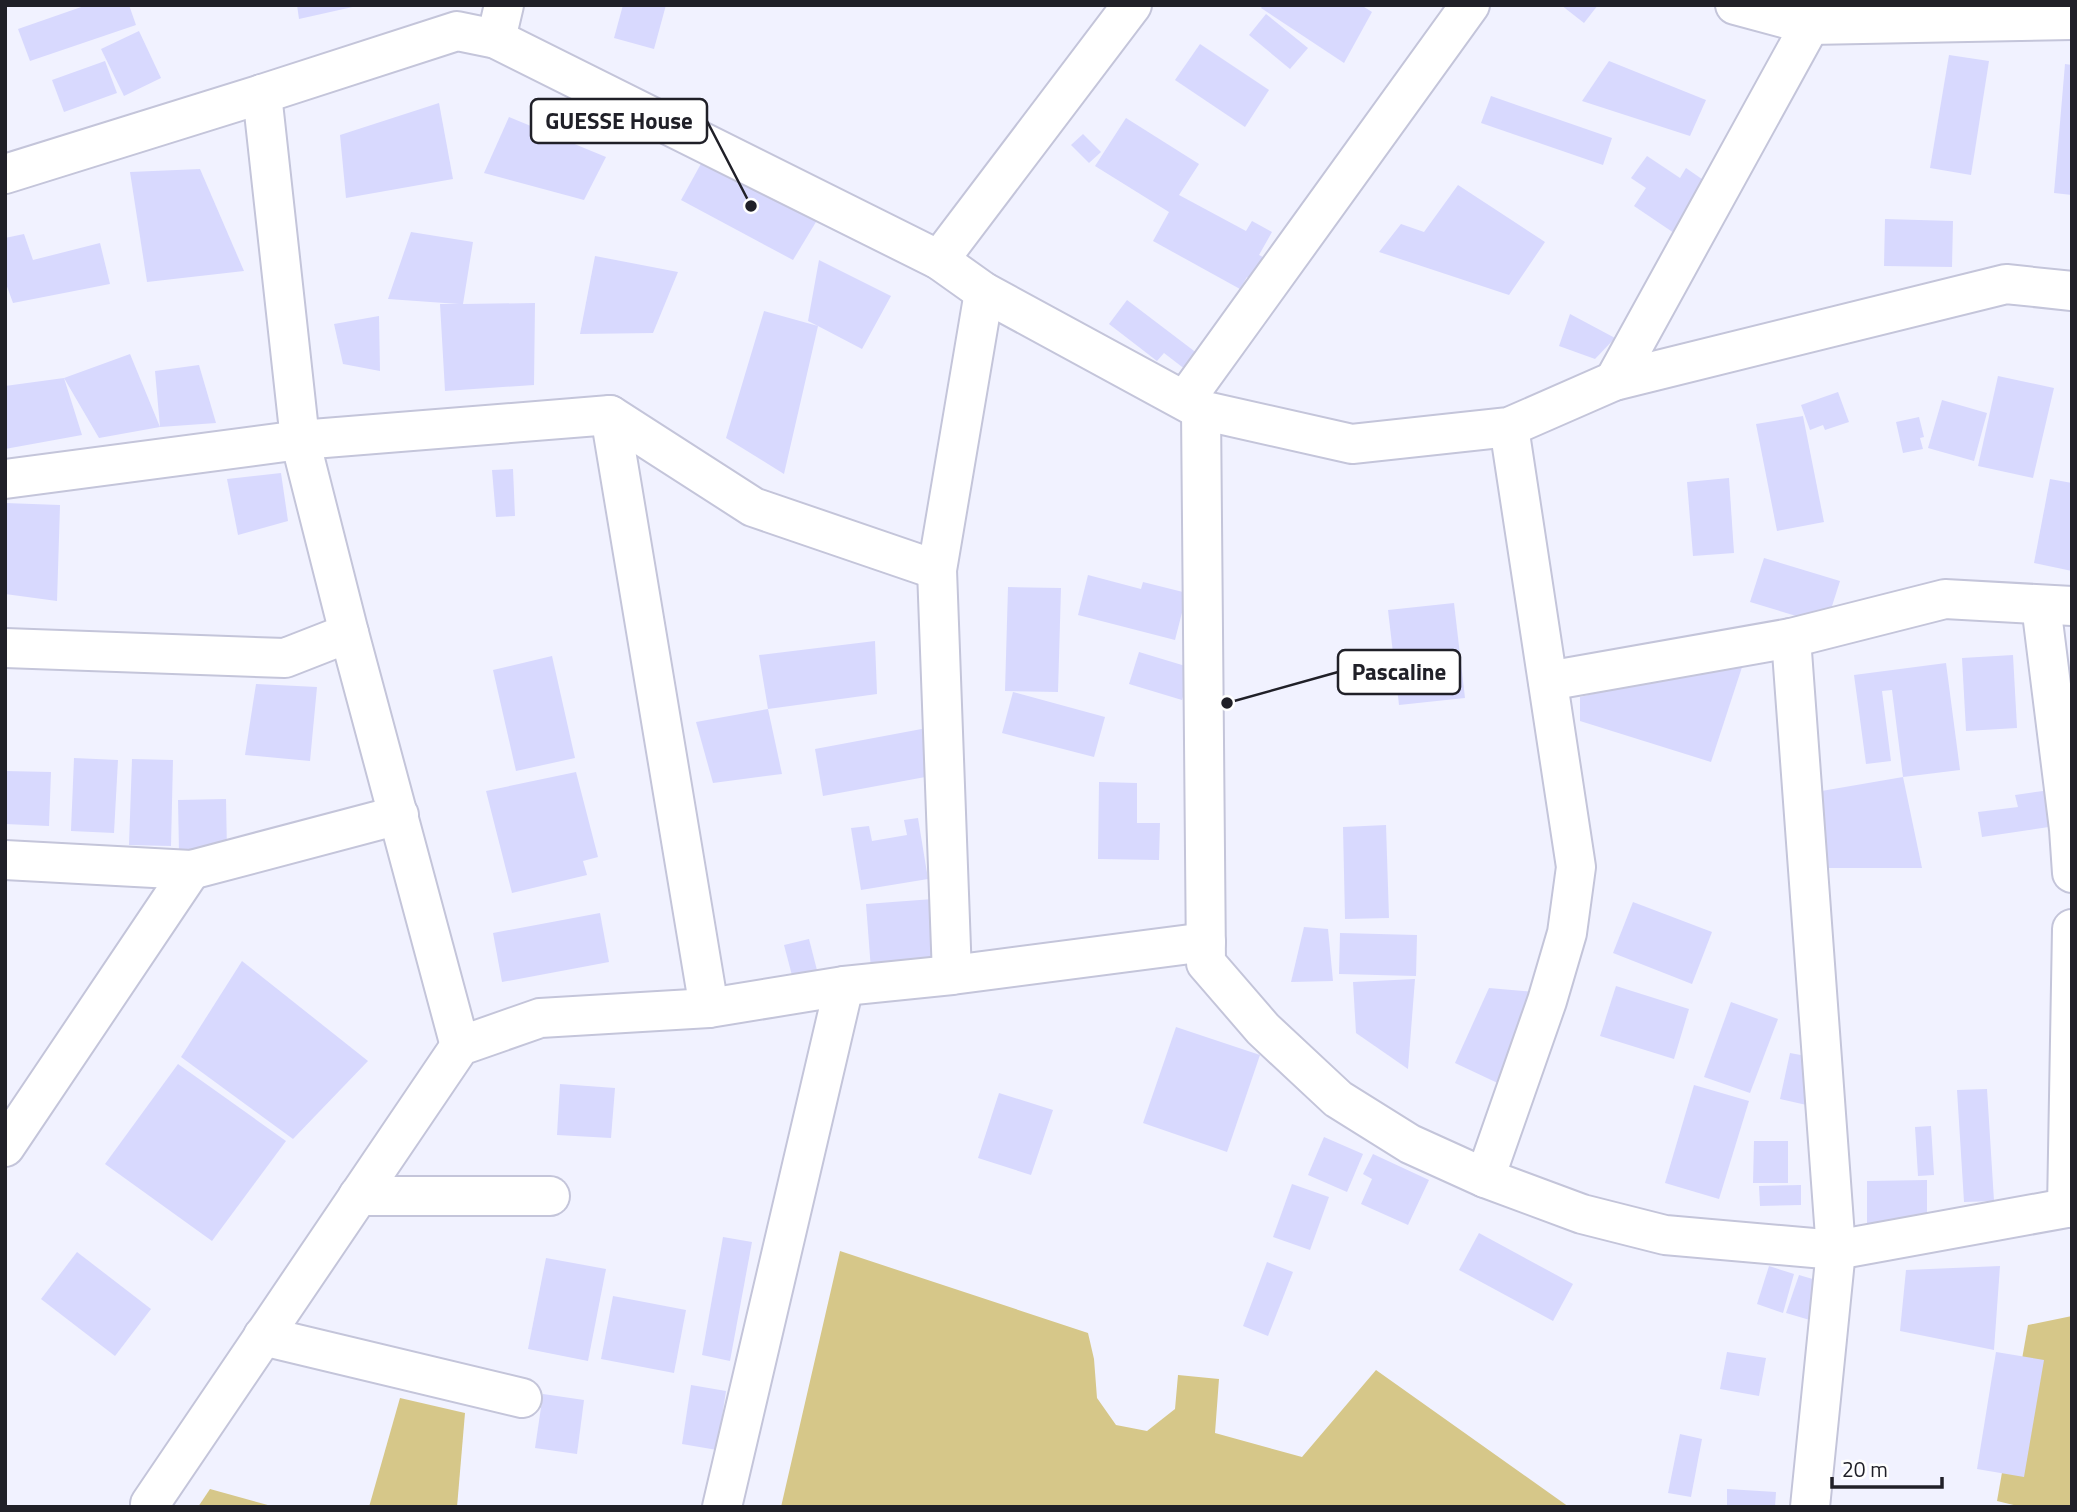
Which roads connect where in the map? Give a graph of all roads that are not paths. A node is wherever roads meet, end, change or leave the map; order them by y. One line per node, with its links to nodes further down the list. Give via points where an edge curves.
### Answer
1 (1132, 5): 9 (street)
2 (1470, 5): 13 (street)
3 (1735, 5): 6 (street)
4 (2072, 20): 6 (street)
5 (500, 22): 7 (street, via 457,31); 9 (street)
6 (1810, 25): 12 (street)
7 (262, 94): 8 (street); 16 (street)
8 (5, 174)
9 (939, 260): 11 (street)
10 (2072, 291): 12 (street, via 2006,284)
11 (984, 292): 13 (street); 18 (street)
12 (1614, 381): 15 (street)
13 (1193, 405): 15 (street, via 1352,444); 29 (street)
14 (610, 415): 16 (street); 18 (street, via 753,507); 32 (street)
15 (1509, 427): 23 (street)
16 (300, 440): 17 (street); 20 (street)
17 (5, 479)
18 (937, 570): 30 (street)
19 (2056, 606): 21 (street, via 1945,599); 27 (street)
20 (349, 633): 22 (street, via 285,658); 24 (street)
21 (1791, 638): 23 (street); 39 (street)
22 (5, 648)
23 (1548, 681): 35 (street, via 1576,867 1567,933)
24 (399, 815): 26 (street); 33 (street)
25 (5, 860): 26 (street)
26 (191, 870): 34 (street)
27 (2072, 873)
28 (2072, 929): 38 (street)
29 (1206, 942): 30 (street); 35 (street, via 1206,963 1263,1030 1338,1099 1410,1144)
30 (952, 975): 31 (street)
31 (844, 986): 32 (street); 43 (street)
32 (709, 1008): 33 (street, via 540,1018)
33 (460, 1046): 36 (street)
34 (5, 1147)
35 (1485, 1178): 39 (street, via 1582,1214 1665,1235)
36 (358, 1196): 37 (street); 40 (street)
37 (550, 1196)
38 (2069, 1207): 39 (street)
39 (1836, 1250): 44 (street)
40 (263, 1336): 41 (street); 42 (street)
41 (522, 1398)
42 (150, 1504)
43 (722, 1507)
44 (1810, 1507)

